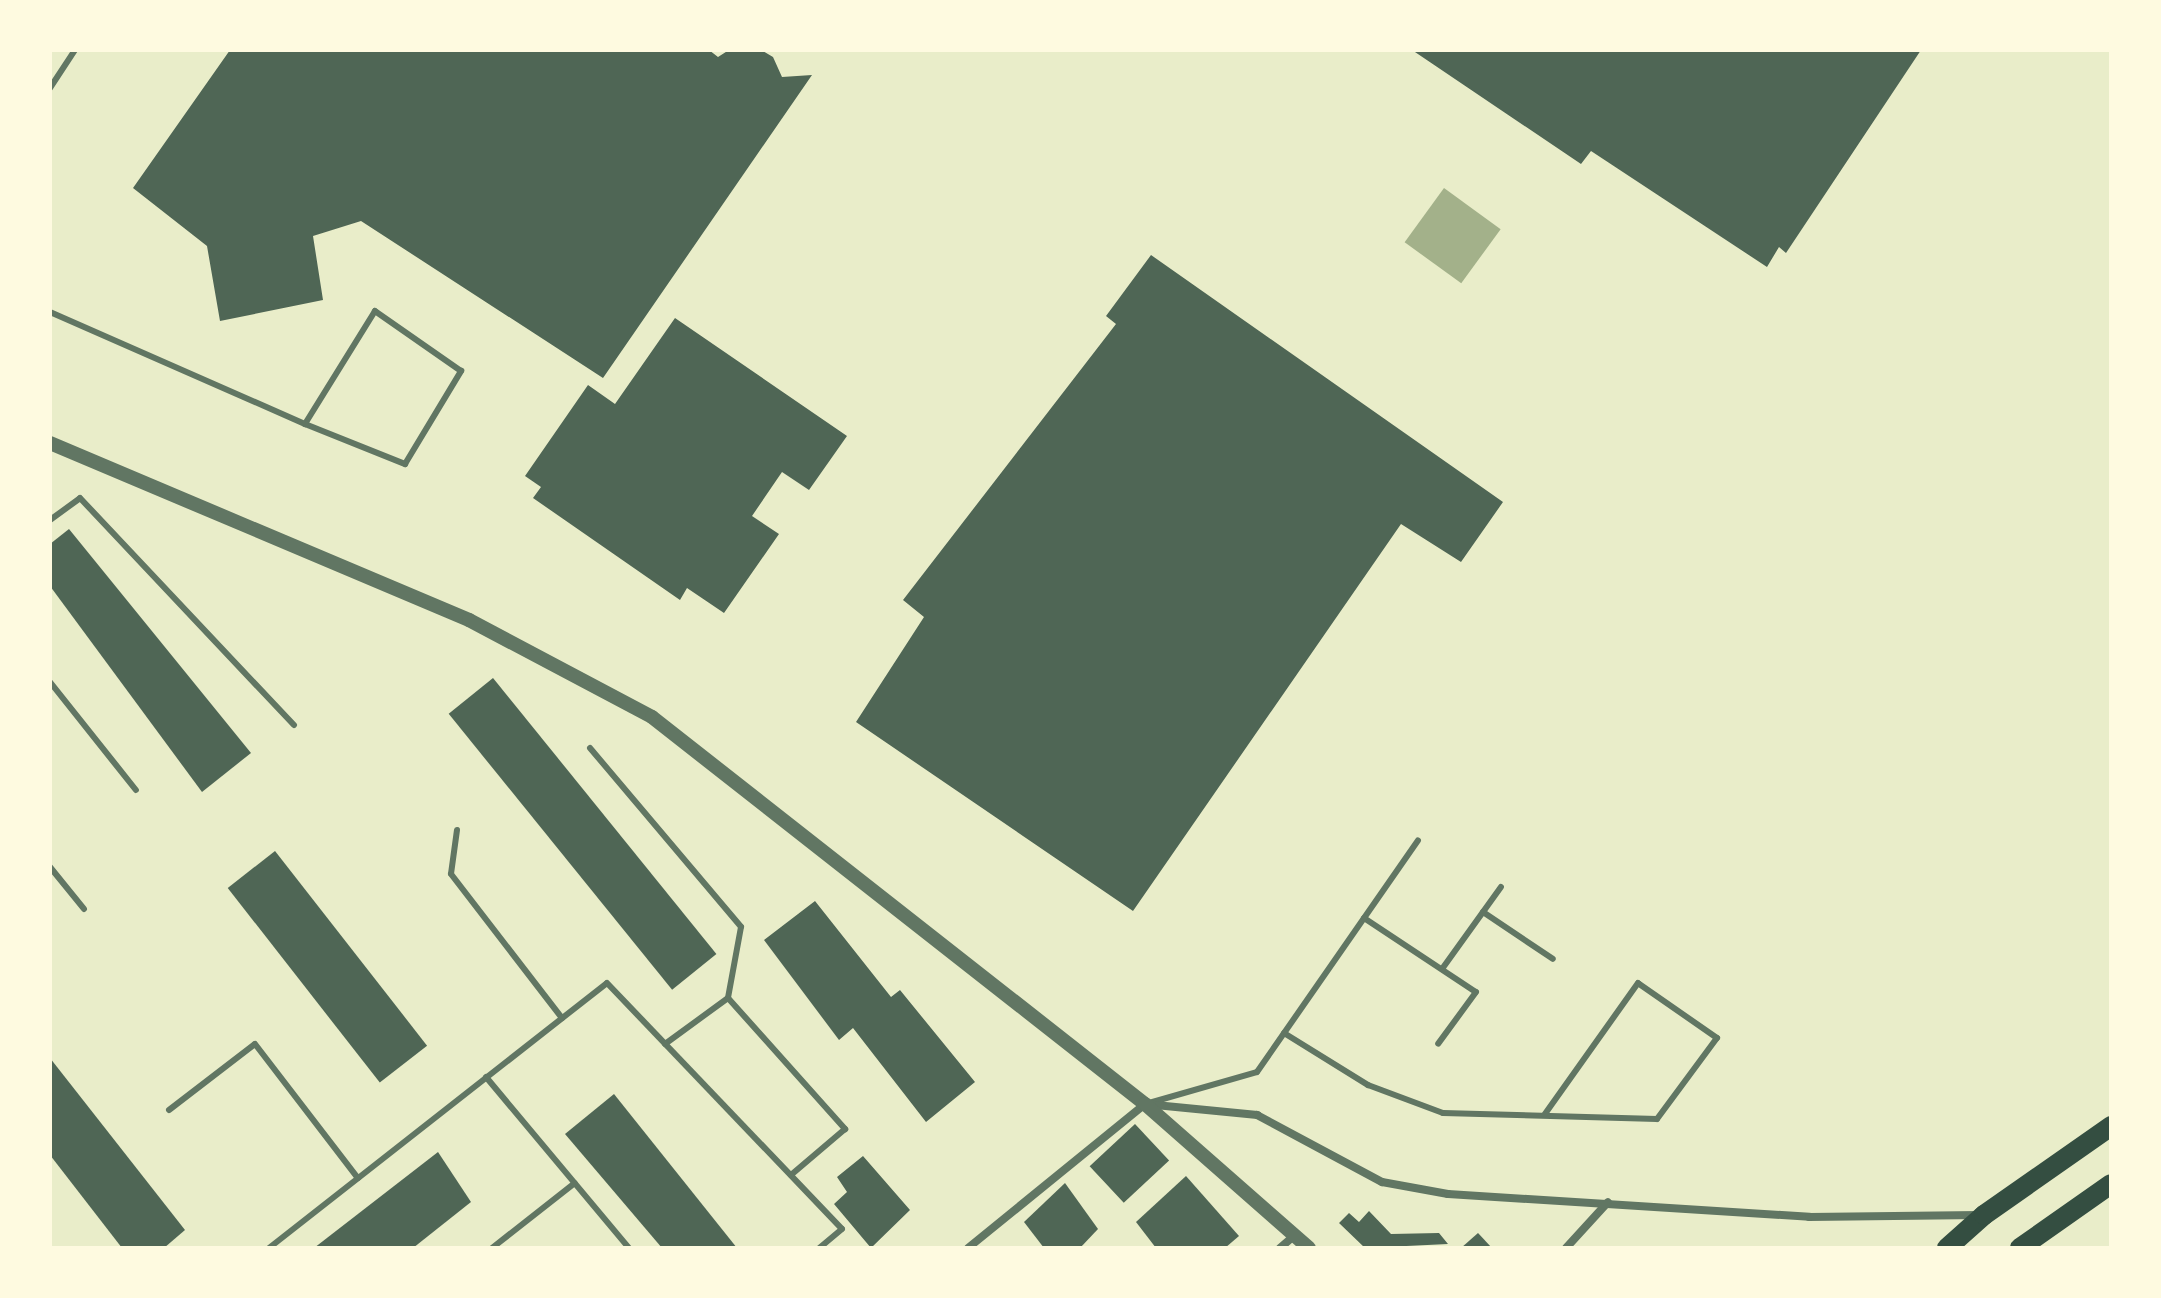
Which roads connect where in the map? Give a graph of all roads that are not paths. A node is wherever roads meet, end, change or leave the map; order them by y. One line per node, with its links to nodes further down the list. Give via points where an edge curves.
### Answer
1 (75, 50): 2 (lane)
2 (50, 88)
3 (50, 312): 4 (lane)
4 (305, 424): 4 (lane, via 375,311 461,371 405,464)
5 (50, 443): 26 (street, via 469,620 652,717)
6 (50, 520): 8 (lane, via 80,498)
7 (50, 682): 10 (lane)
8 (294, 725)
9 (590, 748): 20 (lane, via 741,927)
10 (136, 790)
11 (457, 830): 21 (lane, via 451,874)
12 (1418, 840): 17 (lane)
13 (50, 867): 15 (lane)
14 (1501, 887): 16 (lane)
15 (84, 909)
16 (1483, 912): 18 (lane); 19 (lane)
17 (1364, 918): 19 (lane); 22 (lane)
18 (1553, 959)
19 (1442, 969): 24 (lane, via 1476,992)
20 (728, 998): 23 (lane); 30 (lane, via 845,1129)
21 (562, 1018): 23 (lane, via 607,983); 25 (lane)
22 (1284, 1033): 26 (lane, via 1257,1072); 28 (lane, via 1368,1085 1443,1113)
23 (665, 1044): 30 (lane)
24 (1438, 1044)
25 (486, 1077): 31 (lane); 32 (lane)
26 (1145, 1104): 34 (street, via 1257,1115 1382,1182 1448,1194); 36 (street); 41 (street)
27 (169, 1110): 31 (lane, via 255,1044)
28 (1545, 1114): 28 (lane, via 1657,1119 1717,1038 1638,983)
29 (2111, 1126): 35 (main road)
30 (791, 1175): 40 (lane, via 842,1229)
31 (358, 1178): 37 (lane)
32 (575, 1183): 38 (lane); 39 (lane)
33 (2111, 1184): 46 (main road)
34 (1608, 1202): 35 (street, via 1809,1217); 44 (street)
35 (1984, 1215): 45 (main road)
36 (1296, 1234): 42 (street); 43 (street)
37 (269, 1248)
38 (492, 1248)
39 (629, 1248)
40 (819, 1248)
41 (968, 1248)
42 (1280, 1248)
43 (1309, 1248)
44 (1566, 1248)
45 (1947, 1248)
46 (2020, 1248)

